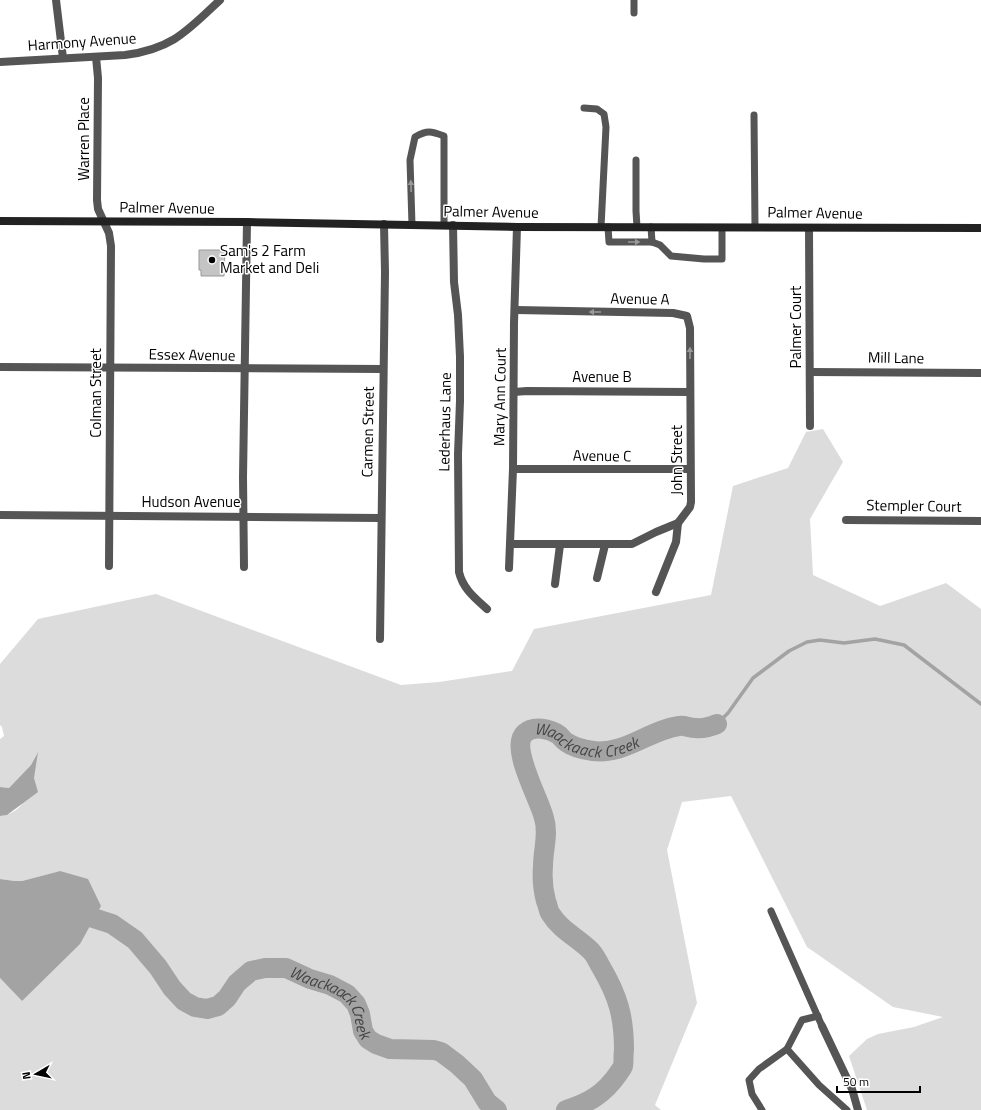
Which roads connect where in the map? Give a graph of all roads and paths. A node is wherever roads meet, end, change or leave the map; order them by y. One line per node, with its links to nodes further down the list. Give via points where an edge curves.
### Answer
1 (56, 0): 6 (street)
2 (220, 0): 5 (street, Harmony Avenue, via 190,28 169,43 140,53)
3 (634, 0): 4 (lane)
4 (634, 13)
5 (96, 57): 6 (street, Harmony Avenue); 12 (street, Warren Place, via 97,200)
6 (63, 58): 7 (street, Harmony Avenue)
7 (0, 62)
8 (584, 108): 18 (lane, via 597,109 604,114)
9 (754, 115): 21 (lane)
10 (636, 160): 19 (lane)
11 (0, 221): 12 (street, Palmer Avenue)
12 (104, 221): 13 (street, Palmer Avenue); 28 (street, Colman Street, via 111,246)
13 (247, 222): 14 (street, Palmer Avenue); 29 (street)
14 (384, 224): 15 (street, Palmer Avenue); 30 (street, Carmen Street)
15 (412, 225): 16 (street, Palmer Avenue); 16 (lane, one-way to 16, via 410,160 415,137 424,132 435,132 444,136)
16 (449, 225): 17 (street, Palmer Avenue); 54 (street, Lederhaus Lane, via 460,357 459,572 466,590)
17 (518, 227): 18 (street, Palmer Avenue); 26 (street, Mary Ann Court)
18 (604, 227): 19 (street, Palmer Avenue); 25 (lane, one-way to 25, via 609,242)
19 (637, 227): 20 (street, Palmer Avenue)
20 (651, 227): 22 (street, Palmer Avenue); 25 (lane)
21 (755, 227): 22 (street, Palmer Avenue); 23 (street, Palmer Avenue)
22 (722, 228): 25 (lane, via 722,258 671,256 660,245)
23 (809, 228): 24 (street, Palmer Avenue); 31 (street, Palmer Court)
24 (981, 228)
25 (652, 242)
26 (516, 310): 33 (street, Mary Ann Court); 34 (street, Avenue A, one-way to 26, via 690,328 687,316 672,313)
27 (0, 368): 28 (street, Essex Avenue)
28 (110, 368): 29 (street, Essex Avenue); 39 (street, Colman Street)
29 (244, 369): 30 (street, Essex Avenue); 40 (street)
30 (383, 369): 41 (street, Carmen Street)
31 (810, 372): 32 (street, Mill Lane); 35 (street, Palmer Court)
32 (981, 373)
33 (514, 392): 34 (street, Avenue B); 36 (street, Mary Ann Court)
34 (690, 392): 37 (street, John Street)
35 (810, 426)
36 (513, 469): 37 (street, Avenue C); 45 (street, Mary Ann Court)
37 (690, 469): 44 (street, John Street, via 690,507)
38 (0, 514): 39 (street, Hudson Avenue)
39 (109, 516): 40 (street, Hudson Avenue); 48 (street, Colman Street)
40 (244, 516): 41 (street, Hudson Avenue); 49 (street)
41 (381, 518): 55 (street, Carmen Street)
42 (846, 520): 43 (street, Stempler Court)
43 (981, 521)
44 (678, 523): 47 (street, via 632,544); 53 (street, via 676,542)
45 (510, 544): 46 (street); 50 (street, Mary Ann Court)
46 (560, 545): 47 (street); 52 (street)
47 (605, 545): 51 (street)
48 (109, 566)
49 (244, 567)
50 (509, 568)
51 (597, 578)
52 (555, 584)
53 (656, 592)
54 (487, 609)
55 (380, 639)
56 (771, 911): 57 (lane)
57 (818, 1016): 58 (lane); 59 (lane, via 802,1020)
58 (822, 1026): 62 (street, via 852,1088)
59 (787, 1048): 60 (lane, via 749,1080 752,1094); 61 (lane, via 819,1085)
60 (762, 1110)
61 (847, 1110)
62 (858, 1110)

